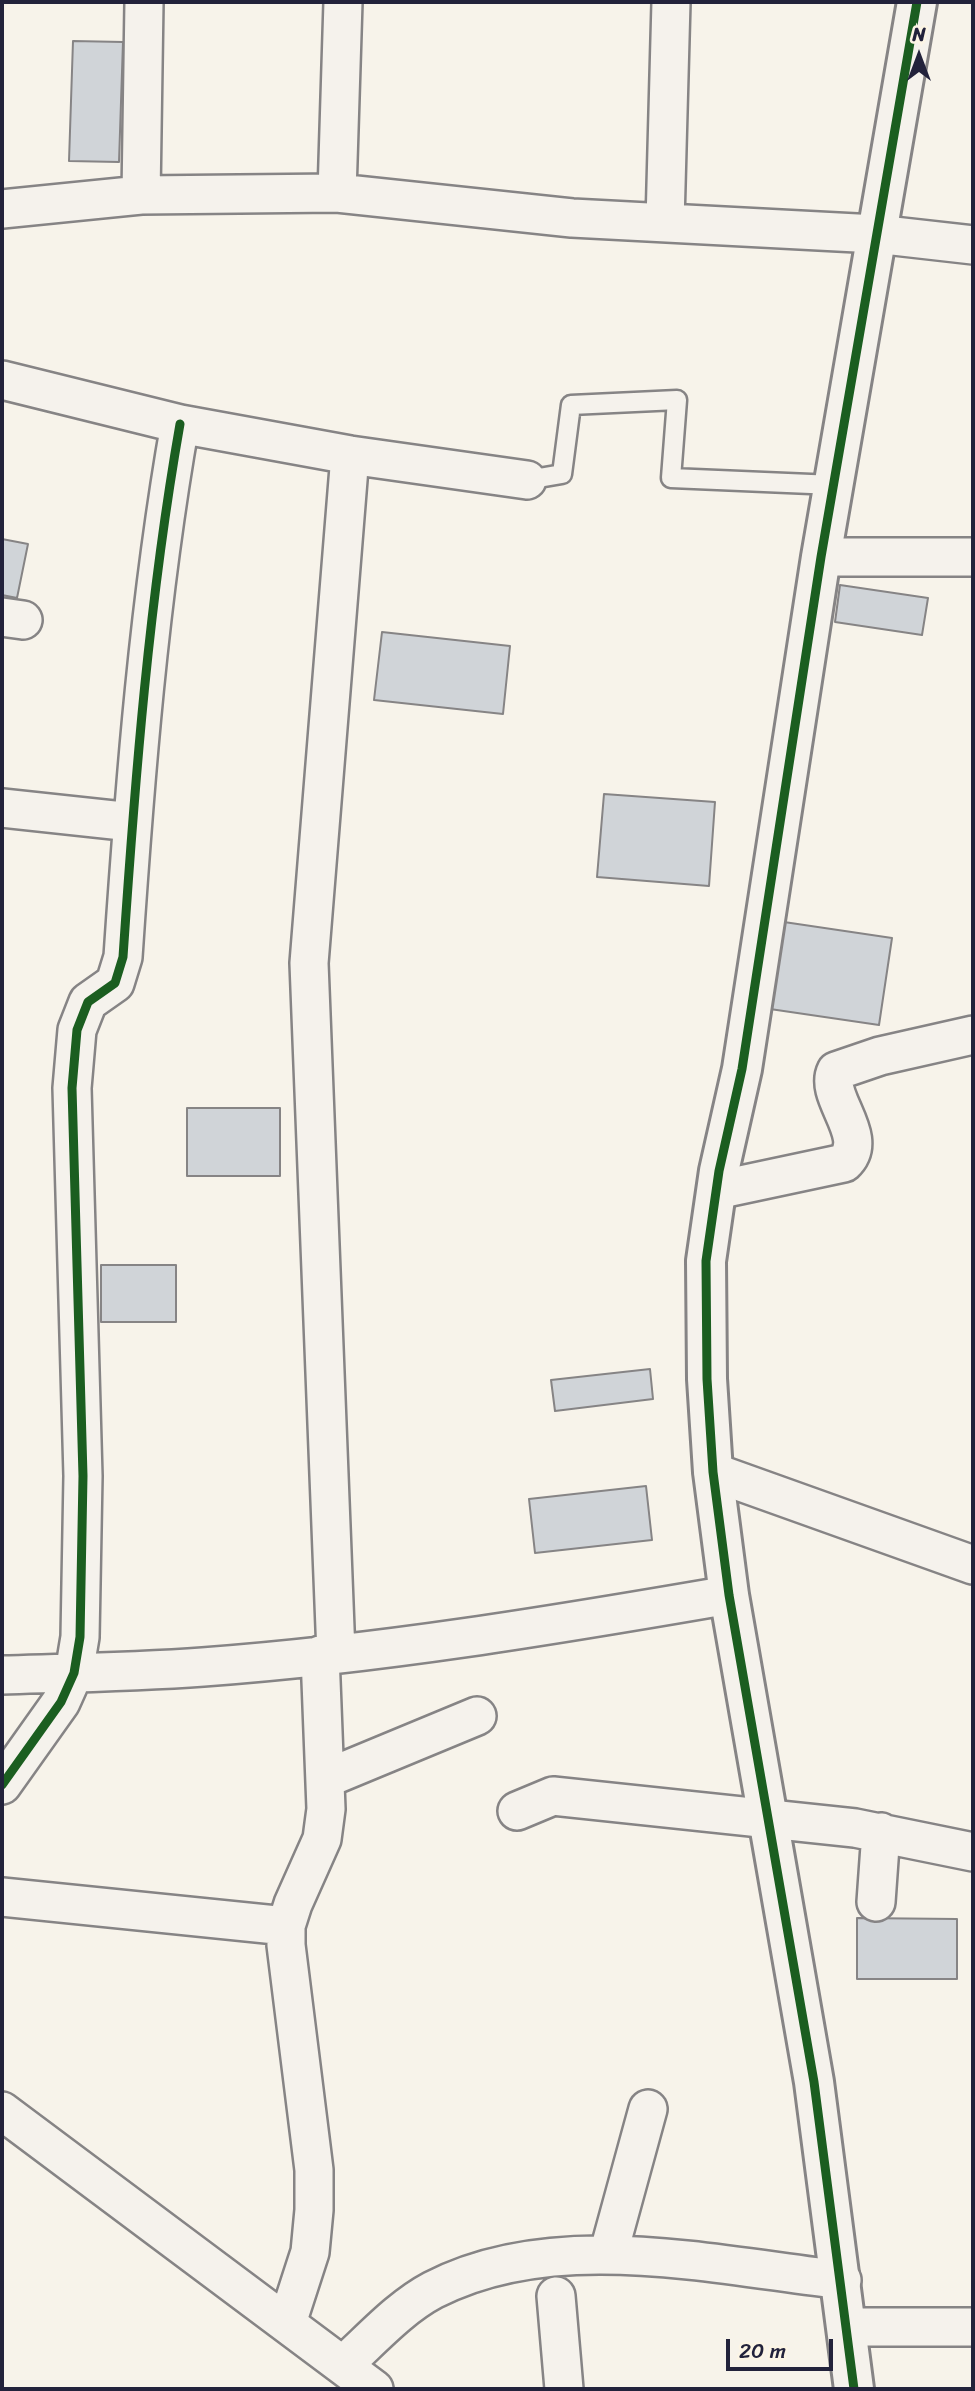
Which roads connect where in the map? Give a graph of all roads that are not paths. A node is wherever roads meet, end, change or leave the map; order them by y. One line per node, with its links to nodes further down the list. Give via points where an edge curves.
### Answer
1 (144, 2): 6 (street)
2 (344, 2): 5 (street)
3 (671, 2): 8 (street)
4 (917, 2): 9 (street)
5 (337, 193): 6 (street); 8 (street, via 572,218)
6 (141, 195): 7 (street)
7 (2, 209)
8 (665, 222): 9 (street)
9 (876, 234): 10 (street); 15 (street)
10 (973, 244)
11 (2, 380): 12 (street)
12 (180, 424): 13 (street); 19 (street, via 167,502)
13 (350, 455): 14 (street); 25 (street, via 309,963)
14 (527, 480): 15 (lane, via 562,474 571,405 677,400 671,478)
15 (834, 485): 16 (street)
16 (821, 557): 17 (street); 21 (street, via 742,1069)
17 (973, 557)
18 (2, 808): 19 (street)
19 (132, 822): 26 (street, via 123,957 115,983 88,1002 77,1030 72,1088 83,1528 80,1637)
20 (973, 1035): 21 (street, via 836,1071 835,1084 854,1143 844,1163)
21 (717, 1190): 22 (street, via 706,1261)
22 (713, 1472): 23 (street); 24 (street)
23 (973, 1565)
24 (729, 1595): 25 (street); 32 (street)
25 (328, 1655): 26 (street, via 203,1667); 29 (street)
26 (74, 1672): 27 (street); 30 (street, via 61,1702)
27 (2, 1675)
28 (477, 1716): 29 (street)
29 (325, 1779): 37 (street, via 322,1839)
30 (2, 1785)
31 (517, 1811): 32 (street, via 553,1796)
32 (768, 1819): 33 (street); 41 (street, via 814,2082)
33 (881, 1832): 34 (street); 36 (street)
34 (973, 1852)
35 (2, 1897): 37 (street)
36 (876, 1902)
37 (286, 1926): 43 (street, via 314,2170 310,2252)
38 (648, 2109): 40 (street)
39 (2, 2111): 43 (street)
40 (608, 2255): 41 (street); 46 (street, via 547,2256 484,2270 433,2290 402,2311)
41 (842, 2280): 44 (street)
42 (556, 2296): 48 (street)
43 (287, 2323): 46 (street)
44 (847, 2327): 45 (street); 49 (street)
45 (973, 2327)
46 (344, 2365): 47 (street)
47 (374, 2389)
48 (564, 2389)
49 (854, 2389)

